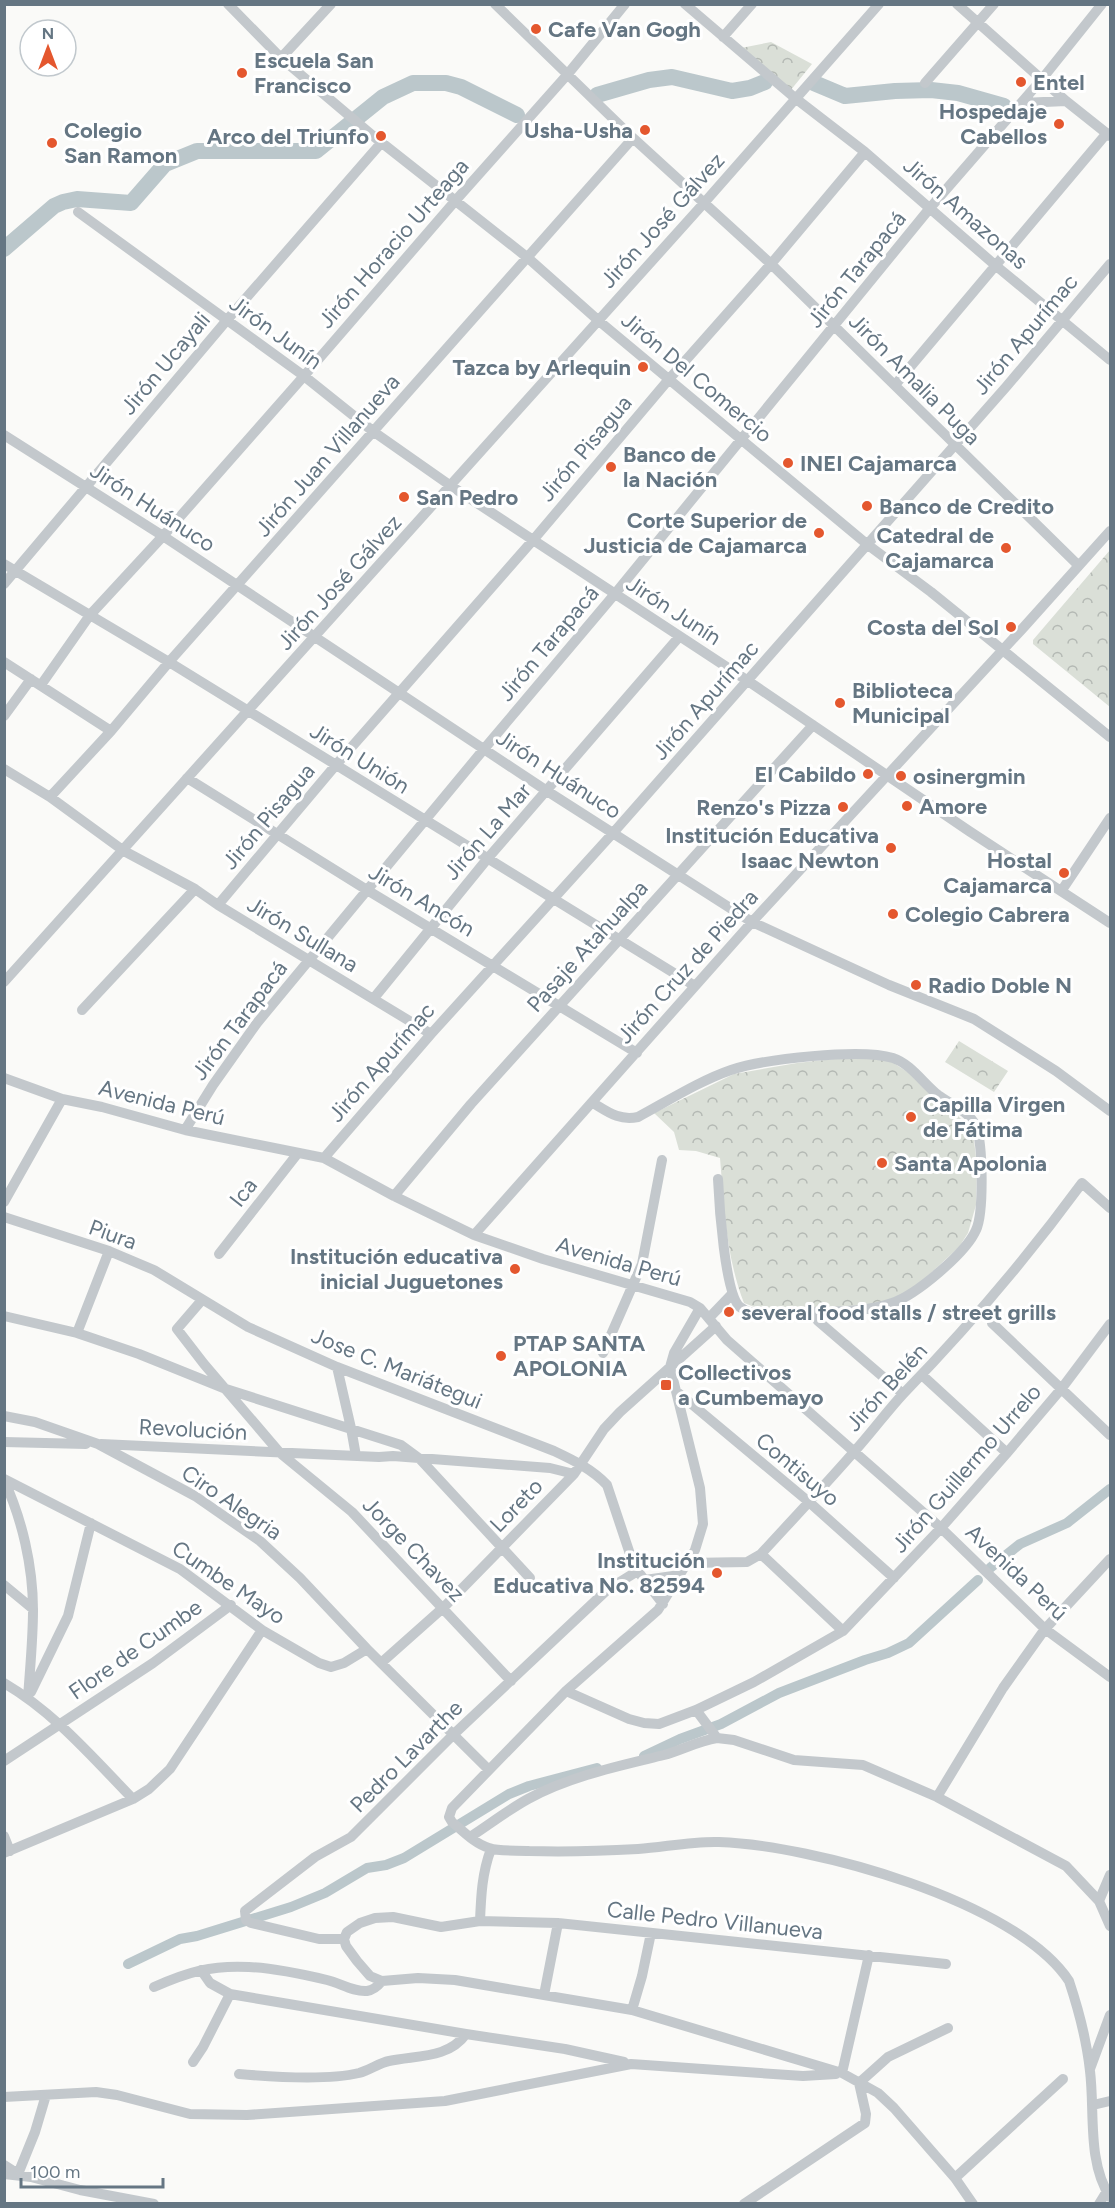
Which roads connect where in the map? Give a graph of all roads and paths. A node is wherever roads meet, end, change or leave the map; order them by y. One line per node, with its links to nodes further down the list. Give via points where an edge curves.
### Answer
1 (228, 4): 13 (street, Jirón Del Comercio)
2 (331, 4): 13 (street)
3 (625, 4): 14 (street, Jirón Horacio Urteaga)
4 (685, 4): 12 (street, Jirón Amazonas)
5 (752, 4): 12 (street)
6 (879, 4): 17 (street, Jirón José Gálvez)
7 (957, 4): 11 (street)
8 (994, 4): 11 (street)
9 (1102, 4): 15 (street, Jirón Tarapacá)
10 (499, 6): 14 (street, Jirón Amalia Puga)
11 (978, 23): 15 (street); 16 (street)
12 (723, 37): 17 (street, Jirón Amazonas)
13 (281, 58): 22 (street, Jirón Del Comercio)
14 (567, 75): 21 (street, Jirón Amalia Puga); 24 (street, Jirón Horacio Urteaga)
15 (1042, 79): 18 (street); 19 (street, Jirón Tarapacá)
16 (925, 83)
17 (795, 98): 23 (street, Jirón Amazonas); 25 (street, Jirón José Gálvez)
18 (1066, 101): 19 (street); 20 (street)
19 (1022, 103): 26 (street, Jirón Tarapacá)
20 (1109, 135): 31 (street)
21 (633, 138): 25 (street, Jirón Amalia Puga); 28 (street, Jirón Juan Villanueva)
22 (382, 142): 24 (street, Jirón Del Comercio); 32 (street, Jirón Ucayali)
23 (864, 152): 26 (street, Jirón Amazonas); 29 (street, Jirón Pisagua)
24 (456, 200): 28 (street, Jirón Del Comercio); 37 (street, Jirón Horacio Urteaga)
25 (704, 203): 29 (street, Jirón Amalia Puga); 34 (street, Jirón José Gálvez)
26 (930, 208): 31 (street, Jirón Amazonas); 35 (street, Jirón Tarapacá)
27 (78, 212): 32 (street, Jirón Junín)
28 (528, 258): 34 (street, Jirón Del Comercio); 40 (street, Jirón Juan Villanueva)
29 (771, 264): 35 (street, Jirón Amalia Puga); 38 (street, Jirón Pisagua)
30 (1110, 264): 33 (street, Jirón Apurímac)
31 (995, 265): 33 (street, Jirón Amazonas); 39 (street)
32 (227, 320): 37 (street, Jirón Junín); 44 (street, Jirón Ucayali)
33 (1062, 320): 36 (street, Jirón Amazonas); 43 (street, Jirón Apurímac)
34 (599, 321): 38 (street, Jirón Del Comercio); 45 (street, Jirón José Gálvez)
35 (834, 327): 39 (street, Jirón Amalia Puga); 42 (street, Jirón Tarapacá)
36 (1110, 360)
37 (304, 376): 40 (street, Jirón Junín); 47 (street, Jirón Horacio Urteaga)
38 (670, 378): 42 (street, Jirón Del Comercio); 48 (street, Jirón Pisagua)
39 (895, 385): 43 (street, Jirón Amalia Puga)
40 (374, 432): 45 (street, Jirón Junín); 54 (street, Jirón Juan Villanueva)
41 (4, 435): 44 (street, Jirón Huánuco)
42 (741, 440): 49 (street, Jirón Del Comercio); 55 (street, Jirón Tarapacá)
43 (954, 445): 49 (street, Jirón Apurímac); 51 (street, Jirón Amalia Puga)
44 (87, 486): 47 (street, Jirón Huánuco); 52 (street, Jirón Ucayali)
45 (451, 486): 48 (street, Jirón Junín); 57 (street, Jirón José Gálvez)
46 (1110, 531): 51 (street, Jirón Cruz de Piedra)
47 (163, 536): 54 (street, Jirón Huánuco); 56 (street, Jirón Horacio Urteaga)
48 (534, 539): 55 (street, Jirón Junín); 64 (street, Jirón Pisagua)
49 (868, 545): 59 (street, Jirón Del Comercio); 62 (street, Jirón Apurímac)
50 (4, 564): 52 (street, Jirón Unión)
51 (1078, 565): 59 (street, Jirón Cruz de Piedra)
52 (15, 570): 53 (street, Jirón Ucayali); 56 (street, Jirón Unión)
53 (4, 584)
54 (238, 586): 57 (street, Jirón Huánuco); 61 (street, Jirón Juan Villanueva)
55 (614, 595): 58 (street, Jirón Junín); 70 (street, Jirón Tarapacá)
56 (90, 615): 61 (street, Jirón Unión); 63 (street, Jirón Horacio Urteaga)
57 (316, 637): 64 (street, Jirón Huánuco); 65 (street, Jirón José Gálvez)
58 (680, 637): 62 (street, Jirón Junín); 75 (street, Jirón La Mar)
59 (1002, 650): 69 (street, Jirón Del Comercio); 73 (street, Jirón Cruz de Piedra)
60 (4, 662): 63 (street)
61 (169, 663): 65 (street, Jirón Unión); 68 (street, Jirón Juan Villanueva)
62 (748, 681): 67 (street, Jirón Junín); 80 (street, Jirón Apurímac)
63 (36, 682): 66 (street, Jirón Horacio Urteaga); 68 (street)
64 (401, 693): 70 (street, Jirón Huánuco); 71 (street, Jirón Pisagua)
65 (248, 711): 71 (street, Jirón Unión); 74 (street, Jirón José Gálvez)
66 (4, 716)
67 (813, 725): 73 (street, Jirón Junín); 83 (street, Pasaje Atahualpa)
68 (111, 731): 76 (street, Jirón Juan Villanueva)
69 (1110, 737)
70 (484, 749): 75 (street, Jirón Huánuco); 78 (street, Jirón Tarapacá)
71 (335, 766): 78 (street, Jirón Unión); 79 (street, Jirón Pisagua)
72 (4, 769): 76 (street, Jirón Sullana)
73 (888, 776): 86 (street, Jirón Junín); 89 (street, Jirón Cruz de Piedra)
74 (187, 778): 79 (street, Jirón Ancón); 81 (street, Jirón José Gálvez)
75 (547, 791): 80 (street, Jirón Huánuco); 82 (street, Jirón La Mar)
76 (50, 797): 81 (street, Jirón Sullana)
77 (1110, 818): 86 (street)
78 (425, 821): 82 (street, Jirón Unión); 85 (street, Jirón Tarapacá)
79 (278, 833): 85 (street, Jirón Ancón); 88 (street, Jirón Pisagua)
80 (613, 833): 83 (street, Jirón Huánuco); 87 (street, Jirón Apurímac)
81 (123, 851): 84 (street, Jirón Sullana); 95 (street, Jirón José Gálvez)
82 (488, 858): 87 (street, Jirón Unión); 91 (street, Jirón La Mar)
83 (677, 875): 89 (street, Jirón Huánuco); 92 (street, Pasaje Atahualpa)
84 (195, 889): 88 (street, Jirón Sullana); 99 (street)
85 (367, 890): 91 (street, Jirón Ancón); 93 (street, Jirón Tarapacá)
86 (1062, 890): 90 (street, Jirón Junín)
87 (554, 899): 92 (street, Jirón Unión); 94 (street, Jirón Apurímac)
88 (218, 905): 93 (street, Jirón Sullana)
89 (752, 922): 96 (street, Jirón Cruz de Piedra); 105 (street, Jirón Huánuco, via 974,1019)
90 (1110, 923)
91 (430, 927): 94 (street, Jirón Ancón); 97 (street, Jirón La Mar)
92 (619, 939): 96 (street, Jirón Unión); 98 (street, Pasaje Atahualpa)
93 (308, 961): 97 (street, Jirón Sullana); 106 (street, Jirón Tarapacá, via 257,1023)
94 (492, 966): 98 (street, Jirón Ancón); 100 (street, Jirón Apurímac)
95 (4, 982)
96 (695, 986): 101 (street, Jirón Cruz de Piedra)
97 (374, 998): 100 (street, Jirón Sullana)
98 (560, 1006): 101 (street, Jirón Ancón); 111 (street, Pasaje Atahualpa)
99 (82, 1010)
100 (431, 1034): 108 (street, Jirón Apurímac)
101 (637, 1053): 104 (street, Jirón Cruz de Piedra)
102 (4, 1078): 103 (street, Avenida Perú)
103 (62, 1099): 106 (street, Avenida Perú); 112 (street)
104 (593, 1103): 115 (street, Jirón Cruz de Piedra); 122 (street, via 619,1118 629,1119 733,1069 802,1057 861,1053 894,1058 962,1110 975,1125 981,1153 980,1212 976,1229 962,1250 918,1289 893,1303 869,1309)
105 (1110, 1111)
106 (184, 1130): 107 (street, Avenida Perú)
107 (298, 1153): 108 (street, Avenida Perú); 117 (street, Ica)
108 (324, 1158): 111 (street, Avenida Perú)
109 (662, 1160): 118 (street, via 647,1243)
110 (718, 1179): 119 (street)
111 (394, 1196): 115 (street, Avenida Perú)
112 (4, 1202)
113 (1110, 1208): 131 (street, Jirón Belén, via 1082,1183 1035,1246)
114 (4, 1217): 116 (street, Piura)
115 (474, 1235): 118 (street, Avenida Perú)
116 (109, 1251): 120 (street, Piura, via 154,1270); 127 (street)
117 (219, 1254)
118 (634, 1286): 121 (street, Avenida Perú); 128 (street)
119 (732, 1294): 122 (street, via 740,1307 757,1314); 124 (street, Loreto)
120 (202, 1300): 129 (street, Jose C. Mariátegui, via 248,1327); 133 (street, Jorge Chavez, via 178,1331)
121 (700, 1308): 124 (street, Avenida Perú); 130 (street)
122 (810, 1312): 135 (street)
123 (4, 1316): 127 (street)
124 (712, 1322): 130 (street, Loreto); 141 (street, Avenida Perú, via 727,1340)
125 (992, 1323): 132 (street)
126 (1110, 1324): 132 (street, Jirón Guillermo Urrelo)
127 (77, 1333): 133 (street)
128 (603, 1353)
129 (337, 1367): 137 (street); 146 (street, Jose C. Mariátegui)
130 (670, 1367): 134 (street); 146 (street, Loreto, via 604,1429)
131 (923, 1376): 135 (street, Jirón Belén); 143 (street)
132 (1062, 1388): 138 (street); 143 (street, Jirón Guillermo Urrelo)
133 (226, 1389): 137 (street); 142 (street, Jorge Chavez)
134 (675, 1391): 149 (street, Contisuyo); 155 (street, via 700,1488 703,1524)
135 (903, 1394): 141 (street, Jirón Belén)
136 (4, 1416): 140 (street, via 35,1422)
137 (351, 1428): 144 (street); 145 (street, via 401,1445)
138 (1110, 1435)
139 (4, 1442): 140 (street, Revolución)
140 (98, 1444): 142 (street, Revolución); 168 (street, Ciro Alegria, via 195,1496 260,1541)
141 (854, 1452): 149 (street, Jirón Belén); 151 (street, Avenida Perú)
142 (280, 1453): 144 (street, Revolución); 163 (street, Jorge Chavez, via 352,1512)
143 (1007, 1454): 151 (street, Jirón Guillermo Urrelo)
144 (356, 1456): 145 (street, Revolución)
145 (420, 1459): 147 (street, via 550,1468); 152 (street)
146 (581, 1465): 147 (street, Loreto); 157 (street, Jose C. Mariátegui, via 607,1485)
147 (574, 1474): 152 (street, Loreto)
148 (4, 1479): 150 (street, Cumbe Mayo); 164 (street, via 21,1527)
149 (808, 1502): 153 (street, Jirón Belén); 159 (street, Contisuyo)
150 (91, 1524): 162 (street, Cumbe Mayo, via 180,1569); 174 (street, via 68,1616)
151 (941, 1528): 159 (street, Jirón Guillermo Urrelo); 165 (street, Avenida Perú)
152 (502, 1548): 158 (street); 163 (street, Loreto)
153 (761, 1554): 155 (street, via 747,1562); 167 (street)
154 (1110, 1559): 165 (street)
155 (688, 1563): 156 (street)
156 (680, 1575): 157 (street); 161 (street)
157 (641, 1576): 161 (street); 171 (street, Pedro Lavarthe, via 607,1590)
158 (530, 1578)
159 (894, 1578): 167 (street, Jirón Guillermo Urrelo)
160 (4, 1585): 164 (street)
161 (663, 1604): 173 (street)
162 (231, 1605): 166 (street, Cumbe Mayo); 176 (street, Flore de Cumbe, via 153,1663)
163 (444, 1607): 169 (street, Loreto); 171 (street, Jorge Chavez)
164 (33, 1608): 174 (street)
165 (1045, 1629): 170 (street, Avenida Perú); 181 (street, via 1003,1688)
166 (262, 1630): 168 (street, Cumbe Mayo, via 331,1667 344,1664); 182 (street, via 170,1769)
167 (843, 1631): 175 (street, Jirón Guillermo Urrelo)
168 (367, 1649): 169 (street, Ciro Alegria)
169 (381, 1663): 177 (street, Ciro Alegria)
170 (1110, 1677)
171 (511, 1681): 177 (street, Pedro Lavarthe)
172 (4, 1683): 174 (street)
173 (566, 1691): 175 (street, Jirón Guillermo Urrelo, via 644,1723 659,1724); 180 (street)
174 (28, 1698): 176 (street)
175 (697, 1713): 178 (street)
176 (60, 1724): 179 (street, Flore de Cumbe); 182 (street)
177 (454, 1734): 180 (street, Ciro Alegria); 193 (street, Pedro Lavarthe, via 351,1837 315,1857 245,1911 246,1920 251,1923 319,1939)
178 (715, 1736): 181 (street, via 794,1760 863,1766); 184 (street, via 543,1792)
179 (4, 1761)
180 (489, 1770): 184 (street, via 452,1808 450,1817)
181 (938, 1797): 188 (street, via 1066,1866)
182 (133, 1799): 186 (street)
183 (4, 1836): 186 (street)
184 (470, 1837): 185 (street)
185 (491, 1849): 189 (street, via 485,1866); 207 (street, via 637,1849 718,1841 855,1864 931,1890 1007,1928 1045,1952 1061,1969 1073,1993)
186 (7, 1852)
187 (1110, 1875): 188 (street)
188 (1099, 1900): 191 (street)
189 (480, 1922): 190 (street, Calle Pedro Villanueva); 193 (street, Calle Pedro Villanueva, via 441,1928 393,1917 375,1918 360,1923)
190 (558, 1923): 192 (street, Calle Pedro Villanueva); 200 (street)
191 (1110, 1926)
192 (651, 1933): 194 (street, Calle Pedro Villanueva); 201 (street)
193 (344, 1939): 197 (street, via 370,1976)
194 (869, 1956): 195 (street, Calle Pedro Villanueva); 208 (street)
195 (946, 1964)
196 (201, 1970): 197 (street, via 273,1969 365,1991); 198 (street); 199 (street, via 210,1983)
197 (382, 1982): 200 (street, via 418,1978 455,1980)
198 (154, 1986)
199 (230, 1994): 204 (street); 205 (street)
200 (544, 1995): 201 (street)
201 (632, 2010): 208 (street)
202 (1110, 2015): 207 (street)
203 (948, 2028): 211 (street, via 888,2056)
204 (466, 2034): 206 (street); 209 (street, via 459,2044 438,2053 389,2061 347,2075 278,2078)
205 (193, 2062)
206 (631, 2064): 208 (street, via 803,2076); 212 (street, via 445,2102 247,2115 190,2114 117,2094)
207 (1090, 2069): 215 (street)
208 (842, 2073): 211 (street)
209 (239, 2074)
210 (1063, 2079): 219 (street)
211 (859, 2083): 219 (street, via 894,2108); 222 (street, via 865,2123)
212 (46, 2095): 213 (street); 218 (street)
213 (4, 2097)
214 (1110, 2101): 215 (street)
215 (1093, 2105): 220 (street, via 1095,2149)
216 (4, 2165): 218 (street)
217 (4, 2174): 218 (street)
218 (18, 2174): 221 (street)
219 (955, 2178): 223 (street)
220 (1109, 2194): 224 (street)
221 (154, 2204)
222 (744, 2204)
223 (973, 2204)
224 (1099, 2204)

